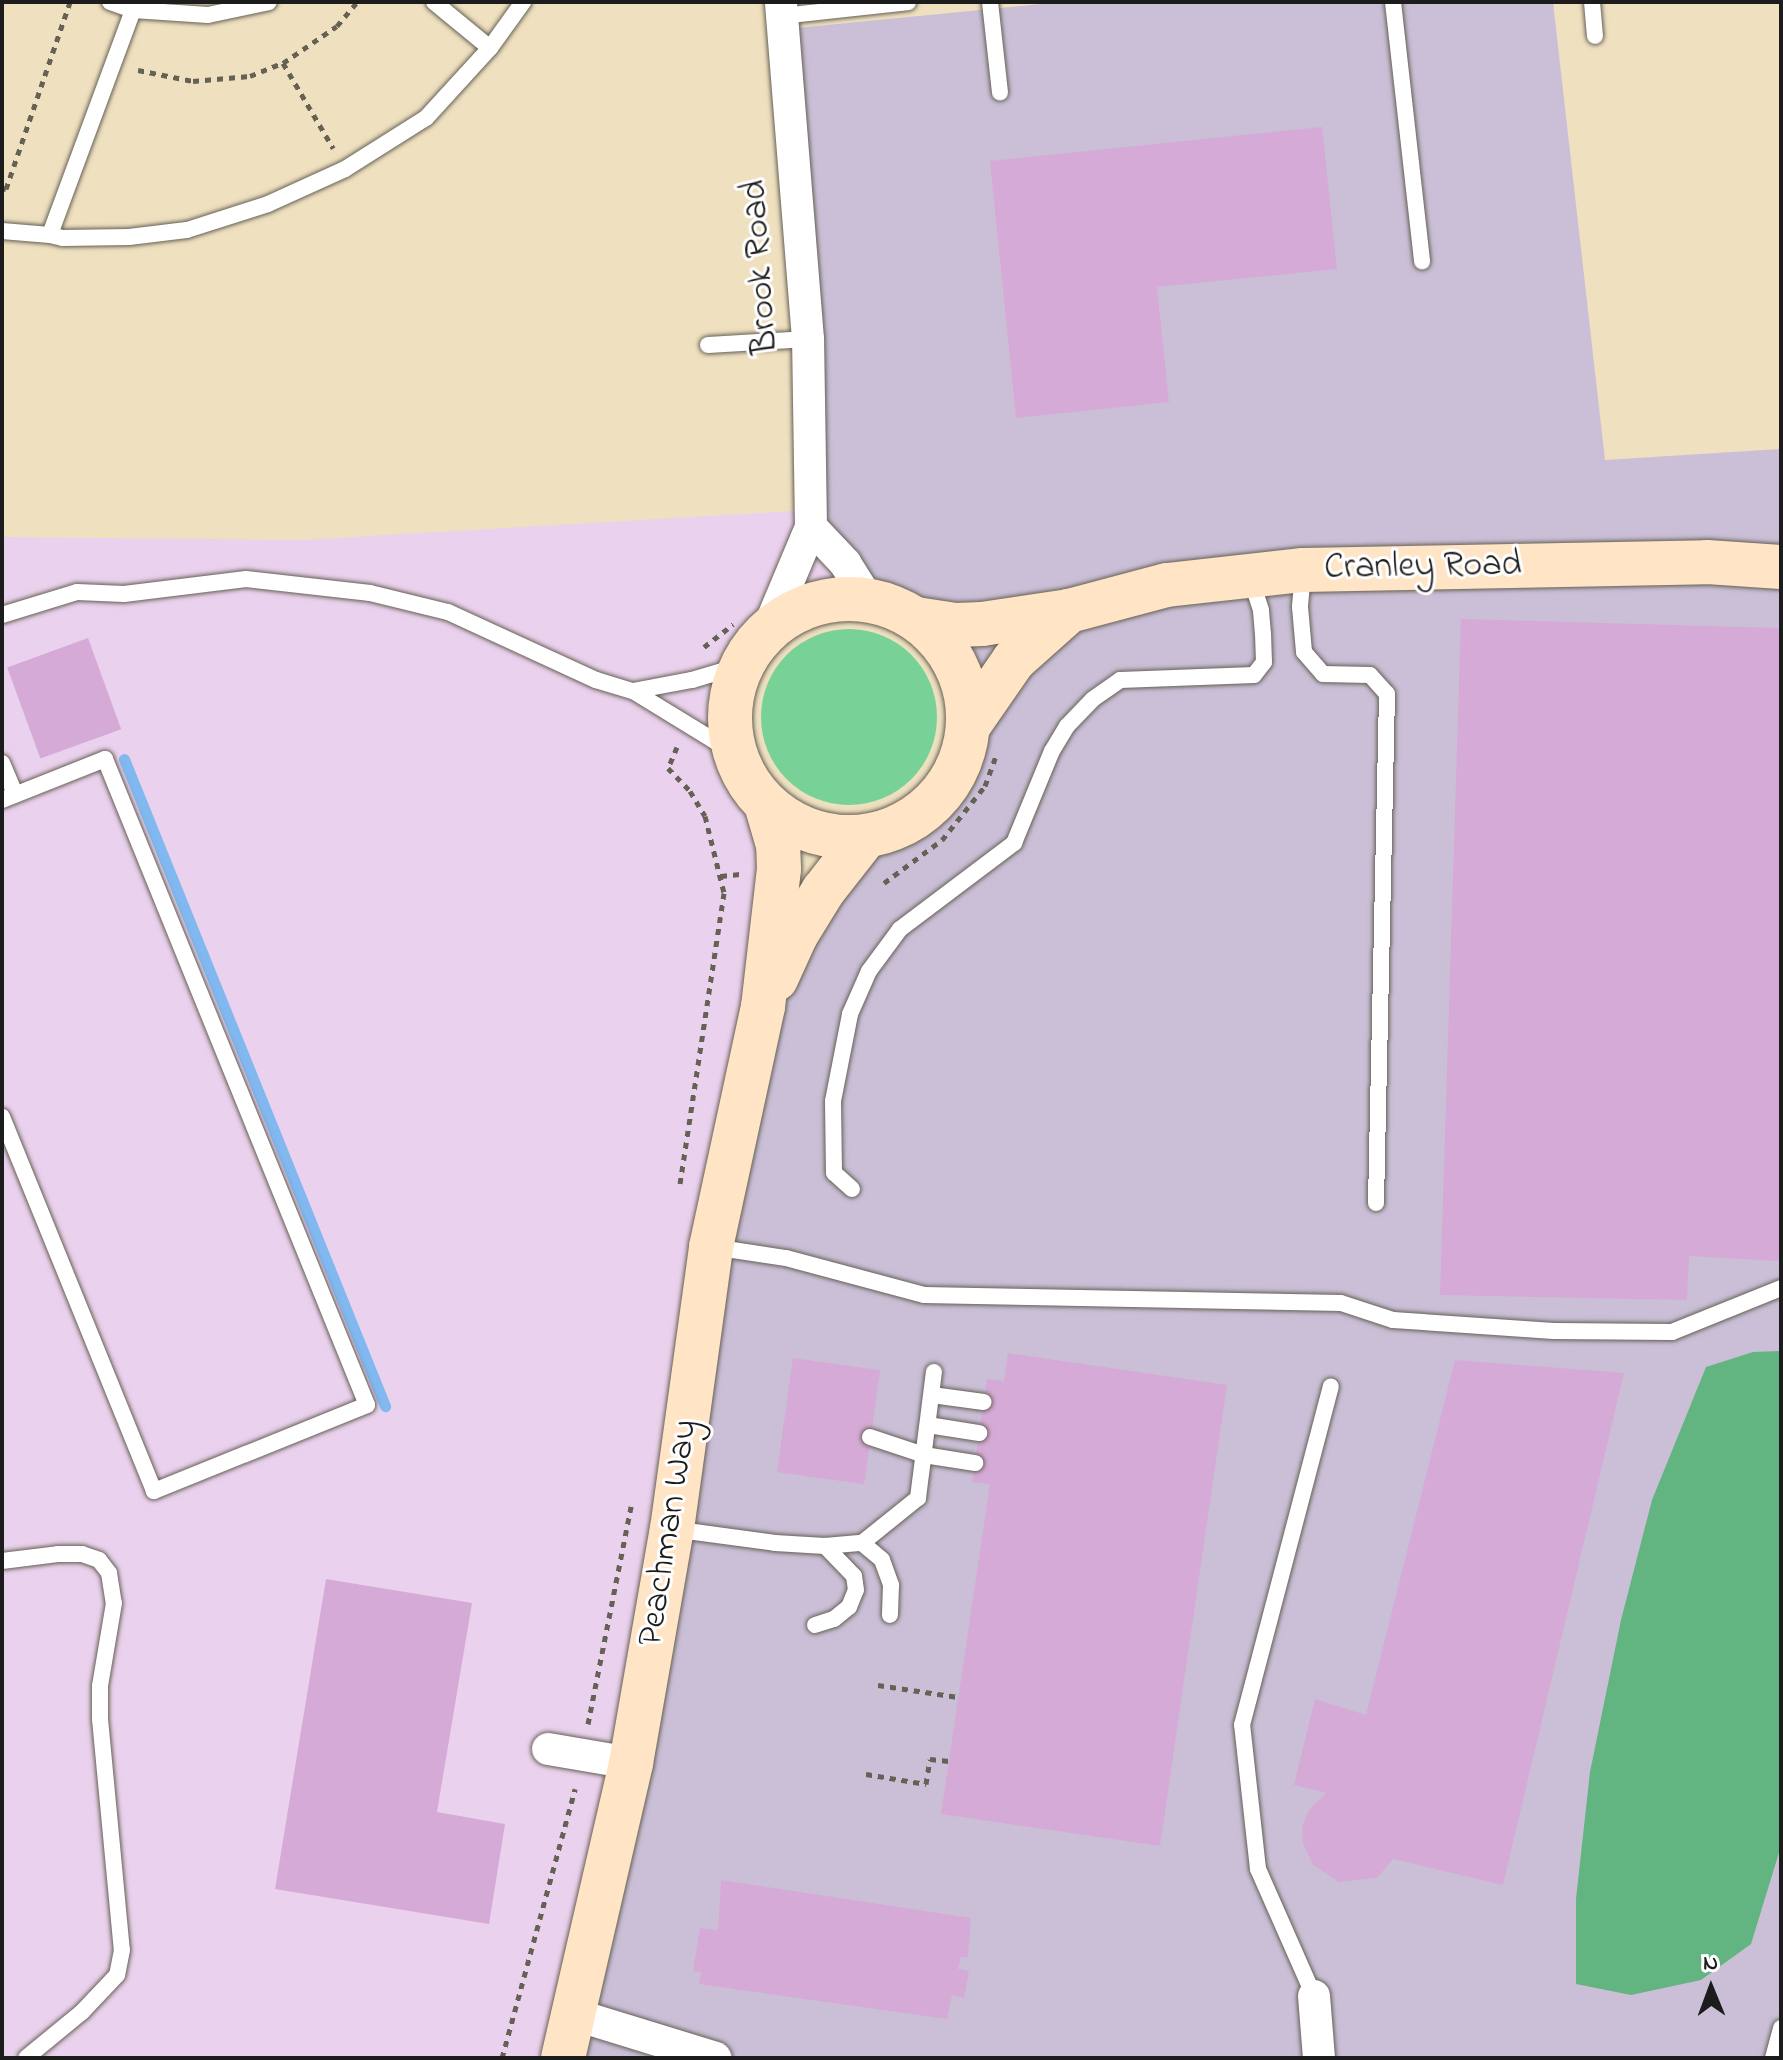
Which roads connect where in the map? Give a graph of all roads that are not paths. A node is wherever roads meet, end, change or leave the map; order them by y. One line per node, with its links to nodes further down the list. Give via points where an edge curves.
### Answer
1 (110, 2): 9 (lane)
2 (269, 2): 9 (lane, via 208,15)
3 (434, 2): 12 (lane)
4 (523, 2): 12 (lane)
5 (908, 2): 10 (lane)
6 (990, 2): 13 (lane)
7 (1393, 2): 16 (lane)
8 (1592, 2): 11 (lane)
9 (135, 6): 15 (lane)
10 (782, 9): 17 (street, Brook Road)
11 (1595, 36)
12 (490, 48): 15 (lane, via 426,118 345,169 268,204 187,230 129,237)
13 (1000, 92)
14 (2, 231): 15 (lane)
15 (50, 235)
16 (1422, 261)
17 (808, 339): 18 (lane); 19 (street, Brook Road)
18 (708, 345)
19 (811, 527): 23 (street, via 845,563); 27 (street, Brook Road)
20 (1781, 567): 21 (street, Cranley Road, via 1707,562)
21 (1303, 570): 22 (street, Cranley Road); 39 (lane, via 1304,652 1323,674 1370,675 1387,694)
22 (1249, 575): 24 (street, Cranley Road, via 1167,585); 38 (lane, via 1263,634 1264,662 1254,675 1120,680 1093,699 1052,751 1014,843 900,929 869,971 850,1014 833,1101 834,1173)
23 (867, 598): 26 (street, Peachman Way); 27 (street, Peachman Way, via 816,603)
24 (1069, 611): 26 (street, Cranley Road, via 982,624); 30 (street, Cranley Road, via 1014,660)
25 (2, 615): 29 (lane, via 77,592 124,594 246,579 370,593 448,612 596,680)
26 (916, 619): 30 (street, Peachman Way, via 948,651)
27 (753, 622): 28 (street, Peachman Way)
28 (742, 665): 29 (lane); 31 (street, Peachman Way, via 731,709)
29 (633, 691): 31 (lane)
30 (984, 734): 35 (street, Peachman Way, via 937,797 908,821)
31 (734, 753): 34 (street, Peachman Way)
32 (2, 763): 33 (lane)
33 (9, 797): 37 (lane, via 105,759 367,1405 154,1491)
34 (766, 804): 35 (street, Peachman Way, via 813,831); 36 (street, Peachman Way, via 779,869)
35 (862, 841): 36 (street, Peachman Way, via 796,935)
36 (763, 1007): 40 (street, Peachman Way)
37 (2, 1117)
38 (852, 1189)
39 (1376, 1203)
40 (711, 1247): 41 (lane, via 786,1258 924,1295 1341,1303 1393,1320 1554,1331 1672,1332); 51 (street, Peachman Way)
41 (1781, 1288)
42 (934, 1372): 44 (lane)
43 (1331, 1386): 59 (lane, via 1242,1725 1258,1869)
44 (932, 1395): 45 (lane); 46 (lane)
45 (984, 1402)
46 (928, 1425): 47 (lane); 49 (lane)
47 (979, 1433)
48 (870, 1437): 49 (lane)
49 (924, 1455): 50 (lane); 52 (lane, via 918,1498)
50 (975, 1463)
51 (672, 1529): 53 (lane); 58 (street, Peachman Way)
52 (862, 1543): 53 (lane); 55 (lane, via 882,1560 891,1585)
53 (825, 1546): 56 (lane, via 854,1576 856,1590 849,1607)
54 (2, 1561): 62 (lane, via 58,1554 99,1560 109,1573 114,1603 100,1719 122,1950 117,1975)
55 (890, 1615)
56 (815, 1625)
57 (548, 1749): 58 (street)
58 (631, 1763): 60 (street, Peachman Way)
59 (1314, 1996): 65 (street)
60 (576, 2015): 63 (street, Peachman Way); 64 (street)
61 (1781, 2028): 66 (lane)
62 (26, 2058)
63 (563, 2058)
64 (716, 2058)
65 (1319, 2058)
66 (1773, 2058)

